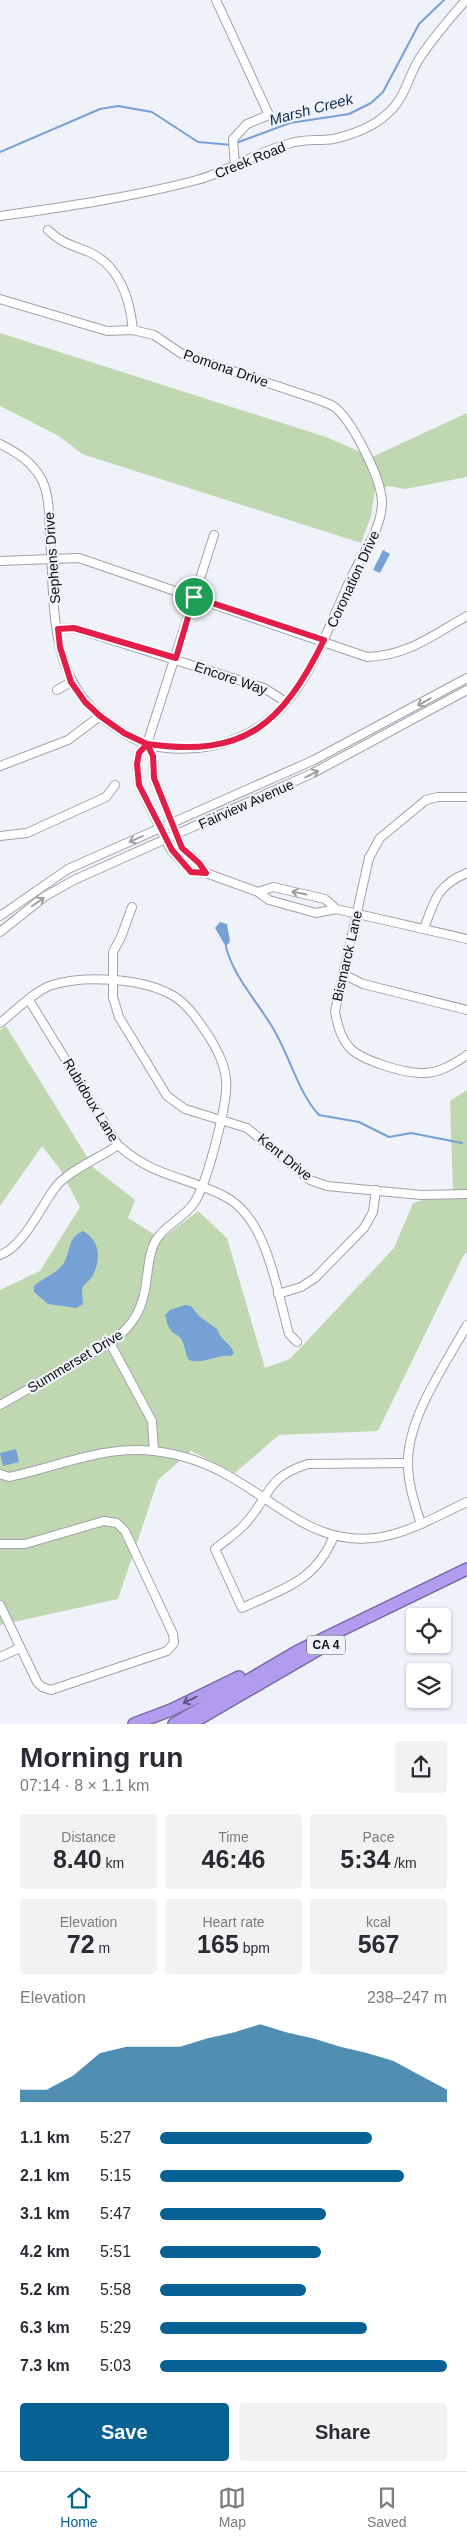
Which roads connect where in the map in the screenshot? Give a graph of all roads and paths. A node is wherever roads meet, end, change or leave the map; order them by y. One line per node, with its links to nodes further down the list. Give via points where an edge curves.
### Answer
1 (216, 0): 3 (street, via 269,115 247,124 233,139)
2 (466, 0): 3 (street, Creek Road, via 418,60 406,90 388,114 363,129 333,139 293,142)
3 (235, 167): 4 (street, Creek Road, via 198,180 153,190)
4 (0, 216)
5 (48, 230): 7 (street, via 60,241 91,253 108,264 131,308)
6 (0, 299): 7 (street, Pomona Drive, via 107,331)
7 (133, 330): 9 (street, Pomona Drive, via 154,335 182,354 337,408 350,424 380,485)
8 (0, 444): 11 (street, Sephens Drive, via 33,466 42,481 47,494)
9 (382, 501): 16 (street, Coronation Drive, via 380,522)
10 (214, 535): 13 (street)
11 (52, 558): 12 (street); 13 (street, via 79,558); 15 (street, Sephens Drive)
12 (0, 561)
13 (194, 597): 16 (street); 17 (street)
14 (467, 616): 16 (street, via 406,650 388,656 367,656)
15 (58, 629): 17 (street, Encore Way, via 74,628); 19 (street, Sephens Drive)
16 (324, 640): 22 (street, Coronation Drive, via 306,678)
17 (176, 658): 22 (street, Encore Way, via 264,688); 24 (street)
18 (467, 678): 28 (street, Fairview Avenue, one-way to 28, via 314,760)
19 (71, 682): 20 (street); 23 (street, Sephens Drive)
20 (57, 690)
21 (467, 690): 30 (street, Fairview Avenue, one-way to 21, via 314,773)
22 (286, 702): 24 (street, Coronation Drive, via 269,721 250,735 226,743 200,748)
23 (100, 716): 24 (street, Sephens Drive); 25 (street, via 68,740)
24 (147, 744): 28 (street, via 153,756 154,778); 29 (street, via 139,753 139,785)
25 (0, 766)
26 (115, 785): 31 (street, via 106,797 27,833)
27 (467, 797): 38 (street, Bismarck Lane, via 426,800 380,838 370,858)
28 (172, 823): 29 (street, Fairview Avenue); 30 (street)
29 (162, 827): 32 (street); 39 (street, Fairview Avenue, one-way to 39, via 68,869)
30 (177, 834): 32 (street, Fairview Avenue); 33 (street, via 182,848)
31 (0, 836)
32 (166, 839): 33 (street, via 191,872); 41 (street, Fairview Avenue, one-way to 32, via 44,897 74,880)
33 (206, 873): 35 (street)
34 (467, 873): 40 (street, via 453,879 437,893)
35 (258, 892): 37 (street, via 269,900 316,913); 37 (street, one-way to 35, via 325,899 293,891 273,887)
36 (132, 907): 44 (street, Kent Drive, via 113,952)
37 (336, 909): 38 (street)
38 (357, 913): 40 (street); 43 (street, Bismarck Lane)
39 (0, 916)
40 (424, 929): 42 (street)
41 (0, 932)
42 (467, 939)
43 (342, 974): 46 (street, via 363,984); 48 (street, Bismarck Lane, via 335,1011 338,1029 349,1047 367,1061 421,1073 441,1070)
44 (112, 981): 45 (street, Summerset Drive, via 70,980 49,985); 49 (street, Kent Drive, via 119,1017 167,1096 185,1109); 49 (street, Summerset Drive, via 146,984 171,994 192,1012 226,1070)
45 (30, 1000): 47 (street, Summerset Drive); 50 (street, Rubidoux Lane)
46 (467, 1010)
47 (0, 1023)
48 (467, 1055)
49 (222, 1120): 51 (street, Summerset Drive); 52 (street, Kent Drive, via 254,1132 310,1180 326,1186)
50 (118, 1145): 51 (street, Rubidoux Lane, via 152,1170); 54 (street, via 56,1186 18,1242)
51 (201, 1188): 55 (street, Rubidoux Lane, via 224,1196 244,1210 260,1232); 58 (street, Summerset Drive, via 194,1204 157,1239 149,1257 140,1310 126,1332)
52 (376, 1190): 53 (street, Kent Drive, via 421,1195); 55 (street, via 373,1212 364,1228 315,1278 301,1287)
53 (467, 1194)
54 (0, 1255)
55 (278, 1294): 57 (street, Rubidoux Lane, via 289,1334)
56 (467, 1325): 61 (street, via 414,1423)
57 (297, 1342)
58 (110, 1343): 59 (street, Summerset Drive); 60 (street, via 152,1422)
59 (0, 1405)
60 (154, 1451): 62 (street, via 114,1450 16,1476); 63 (street, via 200,1462)
61 (408, 1463): 63 (street, via 308,1464 279,1477); 65 (street, via 411,1493)
62 (0, 1474)
63 (263, 1497): 66 (street, via 300,1523); 66 (street, via 245,1524 215,1549 242,1608 306,1577 326,1557)
64 (467, 1502): 65 (street)
65 (421, 1524): 66 (street, via 393,1534 358,1538)
66 (334, 1536)
67 (0, 1544): 71 (street, via 25,1544 104,1521 117,1523 125,1532 174,1638 172,1647 167,1650 51,1690 37,1682)
68 (467, 1569): 72 (highway, CA 4)
69 (467, 1576): 76 (highway, CA 4, via 343,1636)
70 (0, 1605): 71 (street)
71 (20, 1648): 73 (street)
72 (298, 1651): 74 (highway, one-way to 74); 75 (highway, CA 4)
73 (0, 1657)
74 (134, 1724)
75 (174, 1724)
76 (190, 1724)

